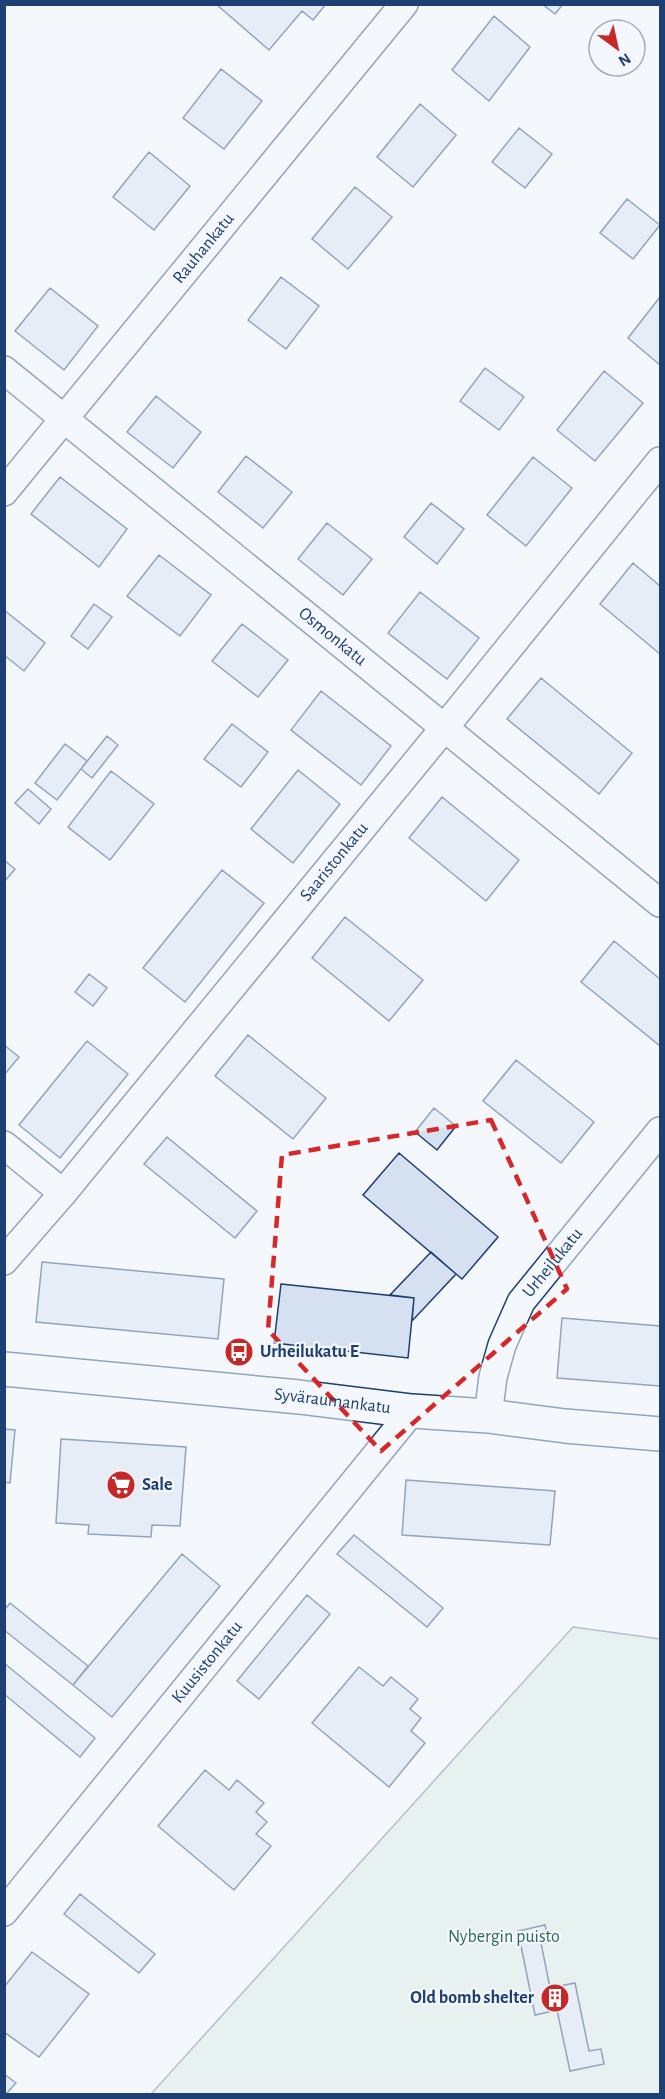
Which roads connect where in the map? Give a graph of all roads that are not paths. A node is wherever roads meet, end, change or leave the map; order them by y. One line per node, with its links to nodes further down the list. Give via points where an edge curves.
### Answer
1 (404, 4): 3 (street, Rauhankatu)
2 (4, 370): 3 (street, Osmonkatu)
3 (64, 418): 5 (street, Rauhankatu); 6 (street, Osmonkatu)
4 (660, 461): 6 (street, Saaristonkatu)
5 (4, 492)
6 (445, 727): 7 (street, Osmonkatu); 10 (street, Saaristonkatu)
7 (660, 903)
8 (660, 1131): 14 (street, Urheilukatu, via 521,1302 502,1345)
9 (4, 1145): 10 (street)
10 (63, 1193): 11 (street, Saaristonkatu)
11 (4, 1261)
12 (4, 1369): 13 (main road, Syväraumankatu, via 299,1396)
13 (412, 1411): 14 (main road, Syväraumankatu); 16 (street, Kuusistonkatu)
14 (488, 1416): 15 (main road, Syväraumankatu)
15 (660, 1434)
16 (4, 1912)

